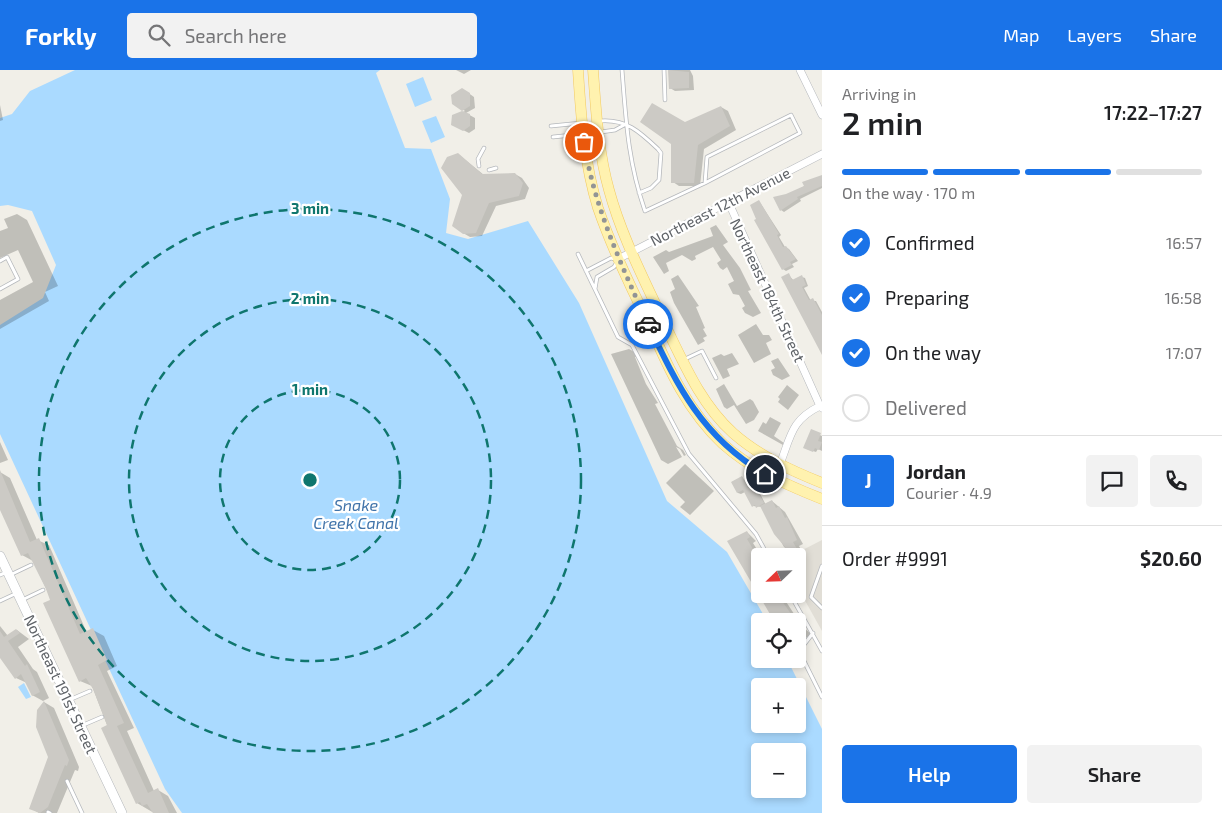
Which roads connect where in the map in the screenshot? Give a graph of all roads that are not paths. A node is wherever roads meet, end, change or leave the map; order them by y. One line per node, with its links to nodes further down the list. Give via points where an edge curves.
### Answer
1 (578, 70): 8 (main road)
2 (593, 70): 11 (main road)
3 (622, 70): 9 (lane)
4 (664, 70): 6 (lane)
5 (800, 70): 7 (street)
6 (665, 100)
7 (822, 115)
8 (582, 123): 10 (lane); 11 (main road); 12 (main road)
9 (628, 125): 11 (lane, via 615,130); 11 (lane, via 614,120); 20 (lane, via 627,141); 20 (lane, via 660,153 659,180)
10 (551, 126)
11 (597, 127): 12 (main road); 22 (main road, via 608,188)
12 (583, 134): 13 (lane); 24 (main road, via 595,196)
13 (553, 137)
14 (484, 148): 16 (lane, via 478,159)
15 (822, 154): 21 (street, Northeast 12th Avenue)
16 (479, 166)
17 (496, 168): 18 (lane)
18 (489, 170)
19 (705, 183): 19 (lane, via 800,133 791,115 708,157); 20 (lane, via 645,211)
20 (639, 193)
21 (728, 201): 22 (street, Northeast 12th Avenue); 31 (street, Northeast 184th Street)
22 (632, 252): 24 (street, Northeast 12th Avenue); 29 (main road)
23 (578, 254): 26 (lane)
24 (618, 259): 26 (lane, via 611,258); 28 (lane, via 614,267 597,277 594,282); 34 (main road, via 675,381 700,420 725,446 754,467 775,480)
25 (0, 261): 27 (lane, via 8,257 18,279)
26 (586, 271): 28 (lane)
27 (0, 289)
28 (596, 292): 35 (lane, via 618,336 632,345 689,454 756,534)
29 (682, 360): 30 (lane, via 702,351); 32 (main road, via 699,392 725,426)
30 (716, 378)
31 (821, 407): 32 (street, via 805,414 794,426)
32 (780, 464): 33 (main road)
33 (822, 483)
34 (822, 499)
35 (764, 548)
36 (0, 556): 39 (street, Northeast 191st Street)
37 (31, 565): 39 (lane)
38 (822, 566): 44 (lane, via 811,597)
39 (5, 574): 41 (street, Northeast 191st Street)
40 (43, 590): 41 (lane)
41 (19, 597): 42 (lane); 49 (street, Northeast 191st Street)
42 (0, 601)
43 (795, 603): 45 (lane)
44 (822, 608)
45 (813, 634): 46 (lane); 48 (lane, via 799,651)
46 (822, 651)
47 (90, 691): 49 (lane)
48 (822, 697)
49 (69, 701): 51 (street, Northeast 191st Street)
50 (102, 717): 51 (lane)
51 (81, 726): 54 (street, Northeast 191st Street)
52 (67, 781): 53 (lane)
53 (82, 813)
54 (122, 813)

